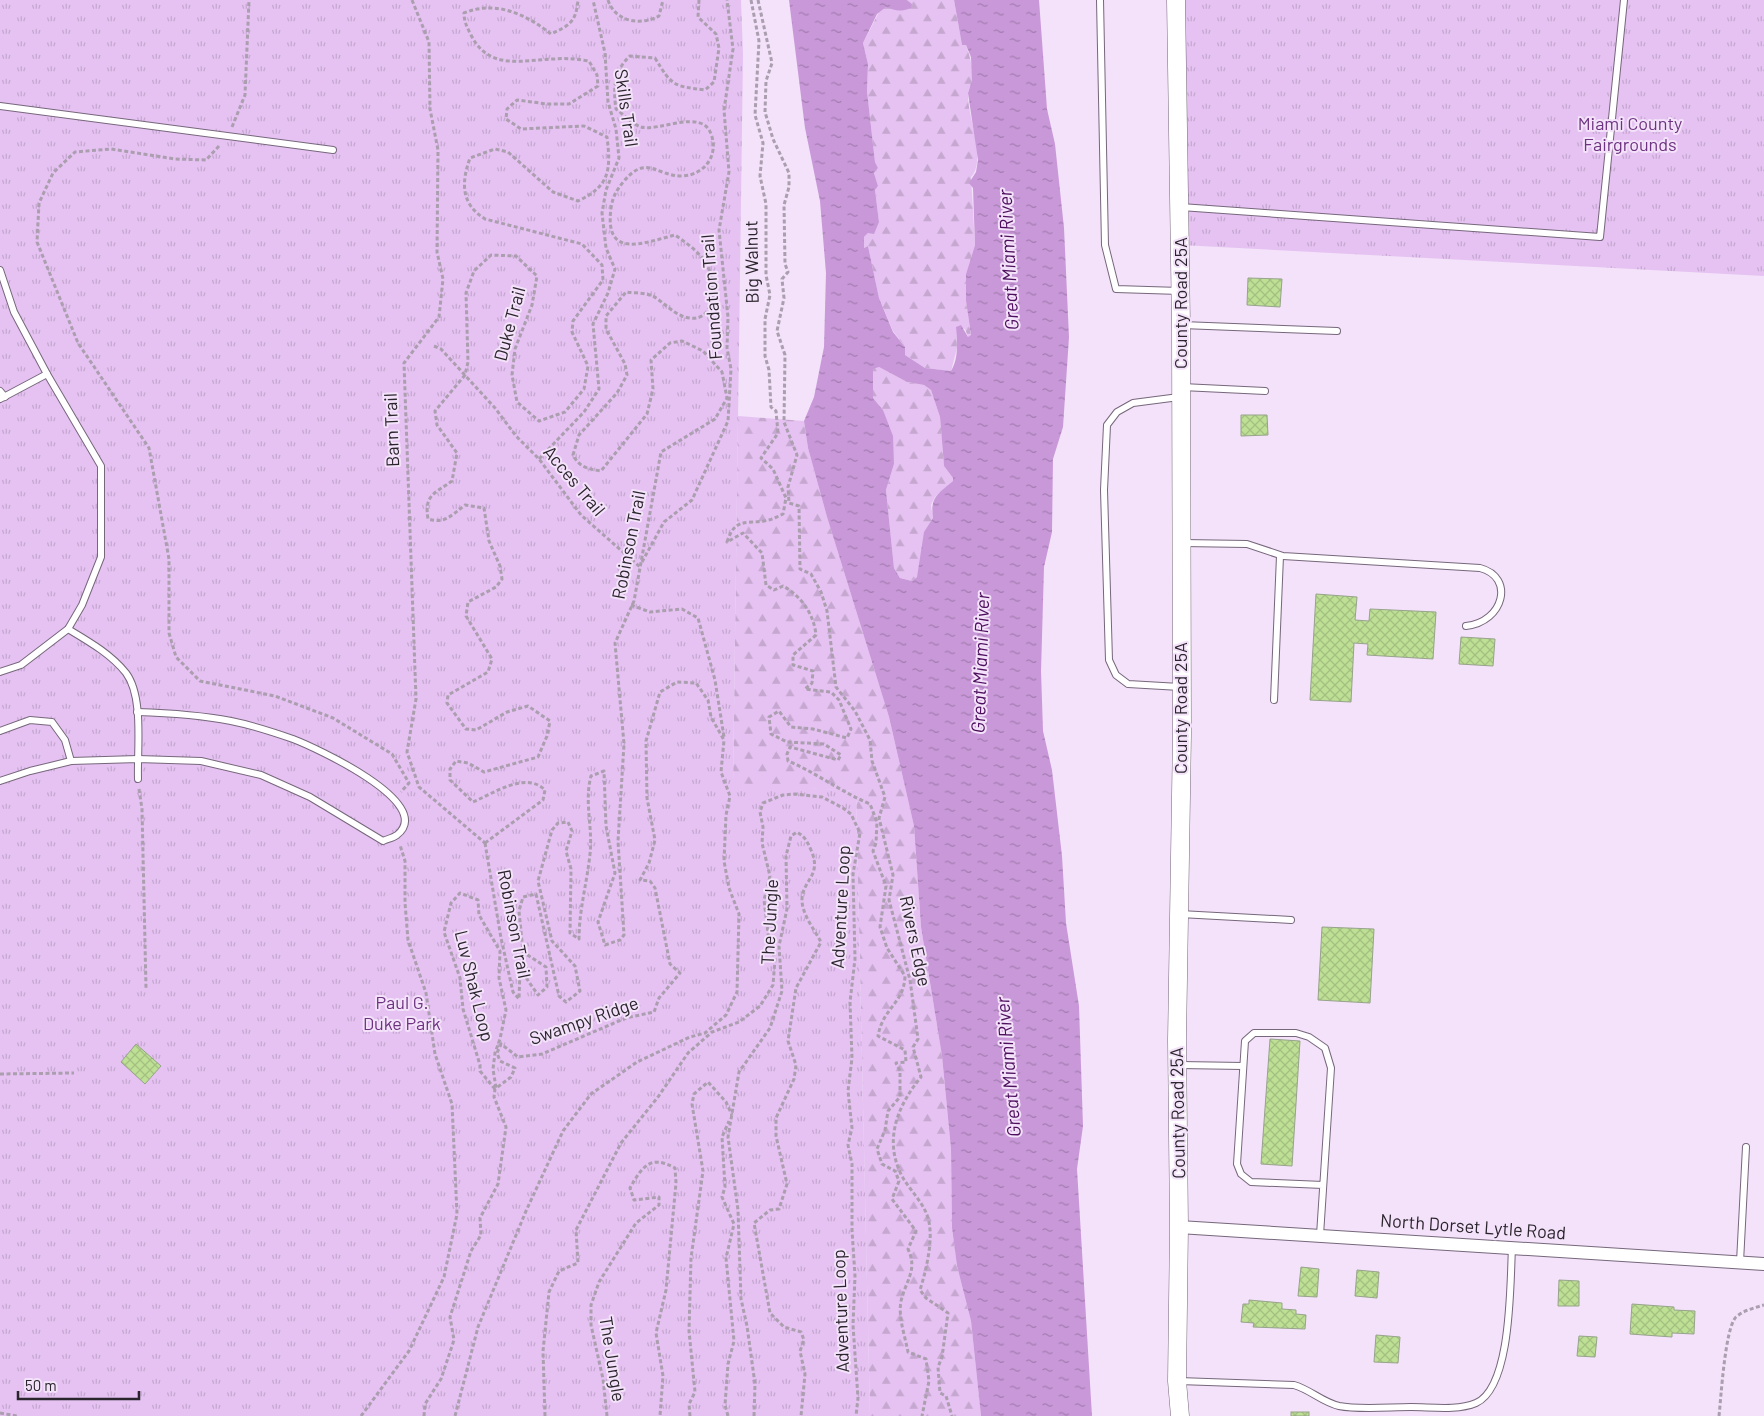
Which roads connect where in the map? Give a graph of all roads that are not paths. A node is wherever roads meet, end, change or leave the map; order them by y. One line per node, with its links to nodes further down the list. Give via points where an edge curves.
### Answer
1 (1100, 0): 8 (lane, via 1105,245 1116,289)
2 (1176, 0): 6 (main road, County Road 25A)
3 (1624, 0): 6 (lane, via 1600,237)
4 (0, 106): 5 (lane)
5 (333, 150)
6 (1180, 207): 8 (main road, County Road 25A)
7 (0, 270): 11 (lane, via 14,312)
8 (1181, 292): 9 (main road, County Road 25A)
9 (1181, 325): 10 (lane); 14 (main road, County Road 25A)
10 (1337, 331)
11 (46, 374): 15 (lane); 19 (lane, via 100,466 101,557 82,605)
12 (0, 391): 15 (lane)
13 (1265, 391): 14 (lane)
14 (1181, 392): 16 (main road, County Road 25A); 21 (lane, via 1133,403 1118,412 1107,425 1104,490 1109,660 1116,675 1128,684)
15 (2, 398)
16 (1181, 543): 17 (lane, via 1247,544); 21 (main road, County Road 25A)
17 (1280, 556): 18 (lane, via 1489,570 1498,581 1502,596 1497,609 1487,620); 22 (lane)
18 (1466, 626)
19 (68, 629): 20 (lane, via 21,664); 23 (lane, via 104,652 127,674 137,699)
20 (0, 672)
21 (1182, 687): 29 (main road, County Road 25A)
22 (1274, 700)
23 (137, 712): 25 (lane); 25 (lane, via 176,713 232,721 294,740 354,768 395,799 404,813 403,824 397,835 383,841 310,797 261,775 201,761)
24 (0, 731): 26 (lane, via 30,720 52,722 65,740)
25 (138, 759): 26 (lane); 27 (lane)
26 (71, 761): 28 (lane)
27 (138, 779)
28 (0, 781)
29 (1179, 914): 30 (lane); 31 (main road, County Road 25A)
30 (1291, 920)
31 (1177, 1065): 32 (lane); 35 (main road, County Road 25A)
32 (1243, 1066): 34 (lane, via 1237,1164 1241,1174 1251,1182); 34 (lane, via 1245,1041 1254,1033 1296,1034 1309,1037 1325,1048 1331,1068)
33 (1746, 1147): 38 (lane)
34 (1324, 1185): 36 (lane)
35 (1179, 1227): 36 (street, North Dorset Lytle Road); 40 (main road, County Road 25A)
36 (1320, 1235): 37 (street, North Dorset Lytle Road)
37 (1512, 1247): 38 (street, North Dorset Lytle Road); 40 (lane, via 1506,1334 1500,1368 1490,1392 1477,1402 1438,1408 1340,1406 1294,1385)
38 (1740, 1262): 39 (street, North Dorset Lytle Road)
39 (1764, 1264)
40 (1177, 1381): 41 (main road, County Road 25A)
41 (1180, 1416)

